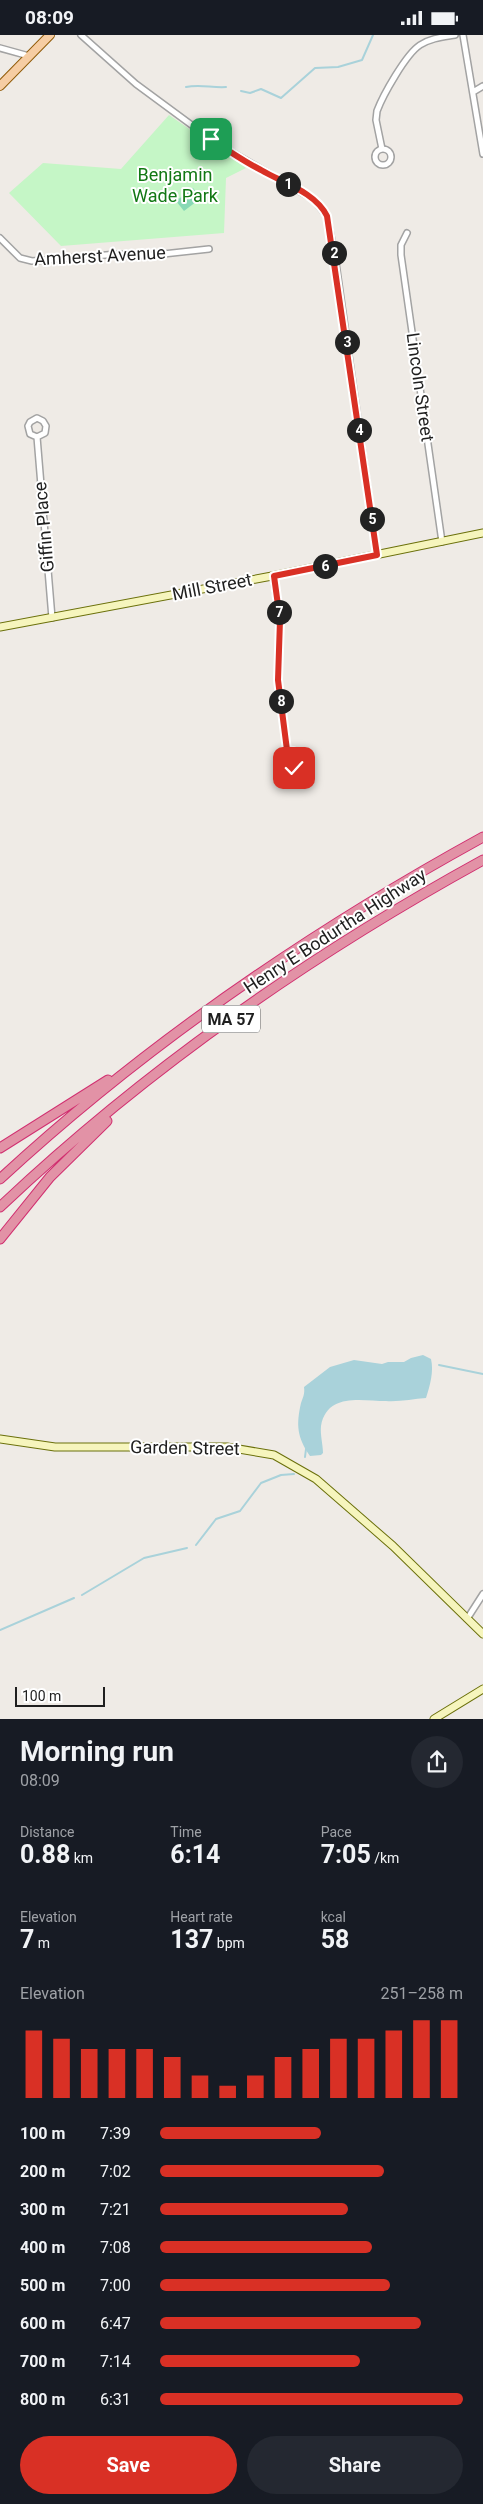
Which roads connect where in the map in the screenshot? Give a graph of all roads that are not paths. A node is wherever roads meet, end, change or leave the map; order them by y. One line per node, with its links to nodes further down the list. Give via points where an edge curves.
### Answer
1 (50, 35): 6 (main road)
2 (81, 35): 18 (street, via 142,89 226,150 306,194 326,213)
3 (454, 35): 10 (street, via 430,40 410,55 378,108 376,120)
4 (463, 35): 9 (street)
5 (0, 48): 6 (street)
6 (30, 56): 7 (main road)
7 (0, 86)
8 (483, 86): 9 (street)
9 (473, 92): 11 (street)
10 (382, 149)
11 (483, 154)
12 (407, 233): 17 (street, Lincoln Street, via 401,245 401,255)
13 (0, 238): 14 (street, Amherst Avenue, via 20,258 32,261 118,254 145,256)
14 (209, 249)
15 (37, 437): 20 (street, Giffin Place)
16 (483, 533): 17 (street, Mill Street)
17 (442, 542): 18 (street, Mill Street)
18 (377, 555): 19 (street, Mill Street)
19 (274, 576): 20 (street, Mill Street); 22 (street, via 280,620 278,680)
20 (52, 617): 21 (street, Mill Street)
21 (0, 627)
22 (287, 750)
23 (483, 837): 26 (highway, Henry E Bodurtha Highway / MA 57, via 320,934)
24 (483, 860): 25 (highway, Henry E Bodurtha Highway / MA 57, via 338,945)
25 (206, 1037): 29 (highway, Henry E Bodurtha Highway / MA 57, via 85,1131); 30 (highway, via 72,1153 28,1201)
26 (159, 1048): 27 (highway); 28 (highway, Henry E Bodurtha Highway / MA 57, via 77,1112)
27 (0, 1149)
28 (0, 1179)
29 (0, 1207)
30 (0, 1239)
31 (0, 1439): 33 (street, Garden Street, via 55,1447 227,1447 274,1455 316,1479 393,1546)
32 (483, 1594): 33 (street)
33 (467, 1619): 34 (street, Garden Street)
34 (483, 1634)
35 (483, 1689): 36 (street)
36 (434, 1719)

